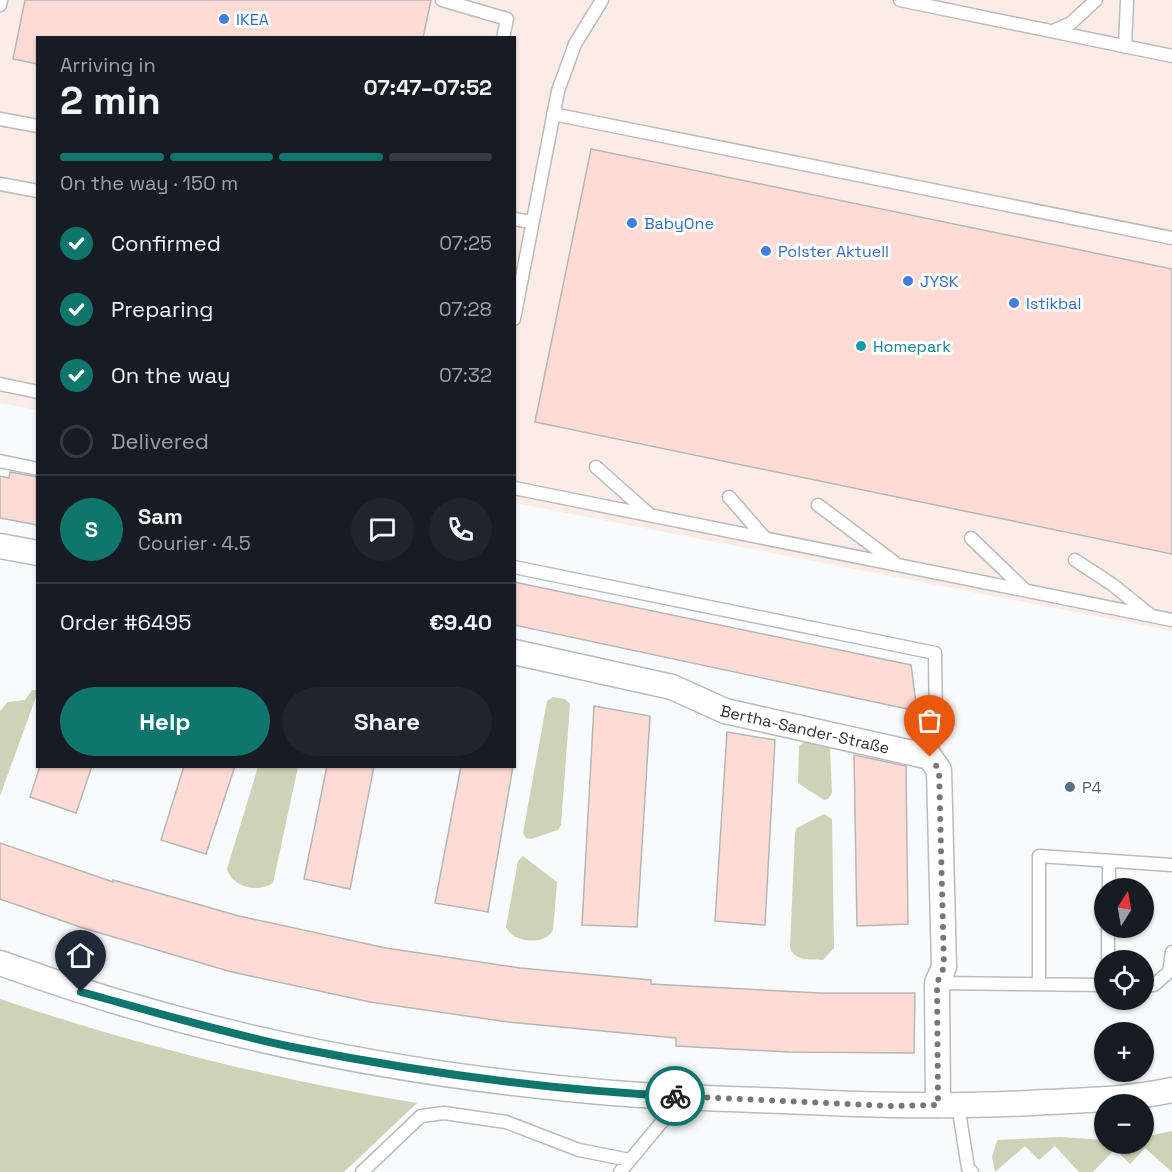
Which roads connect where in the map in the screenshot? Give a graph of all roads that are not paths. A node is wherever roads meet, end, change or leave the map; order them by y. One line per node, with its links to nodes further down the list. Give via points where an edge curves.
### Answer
1 (1, 0): 7 (lane)
2 (442, 0): 9 (lane, via 507,19)
3 (602, 0): 12 (lane, via 575,44)
4 (900, 0): 8 (lane)
5 (1096, 0): 8 (lane, via 1071,23)
6 (1127, 0): 10 (lane)
7 (0, 5)
8 (1053, 31): 10 (lane)
9 (503, 36)
10 (1125, 47): 11 (lane)
11 (1172, 56)
12 (553, 114): 18 (lane); 19 (lane)
13 (0, 118): 14 (lane)
14 (36, 126)
15 (0, 184): 16 (lane)
16 (36, 191)
17 (516, 219): 18 (lane)
18 (532, 222): 20 (lane)
19 (1172, 238)
20 (516, 308)
21 (0, 384): 22 (lane)
22 (36, 392)
23 (0, 461): 25 (lane)
24 (596, 467): 29 (lane)
25 (36, 469)
26 (517, 486): 29 (lane)
27 (729, 497): 30 (lane)
28 (818, 504): 35 (lane)
29 (650, 515): 30 (lane)
30 (765, 538): 35 (lane)
31 (971, 538): 37 (lane)
32 (0, 546): 33 (street)
33 (36, 553)
34 (1075, 560): 38 (lane)
35 (897, 565): 37 (lane)
36 (516, 567): 41 (lane, via 935,653 936,725)
37 (1026, 590): 38 (lane)
38 (1150, 616): 39 (lane)
39 (1172, 620)
40 (516, 652): 41 (street, Bertha-Sander-Straße, via 672,687 725,711)
41 (930, 757): 47 (street, via 939,770 944,967)
42 (1109, 861): 43 (lane); 44 (lane); 48 (lane, via 1039,856)
43 (1172, 865)
44 (1109, 878)
45 (1172, 952): 50 (lane, via 1169,972)
46 (0, 963): 52 (street, via 81,992 290,1046 424,1070)
47 (937, 983): 48 (lane); 53 (street)
48 (1039, 984): 49 (lane)
49 (1094, 985)
50 (1154, 985)
51 (1172, 1090): 53 (street, via 1134,1098)
52 (670, 1096): 53 (street); 54 (lane, via 666,1117)
53 (948, 1105): 55 (lane)
54 (630, 1160): 56 (lane, via 579,1150 506,1122 444,1113 421,1116); 57 (lane)
55 (968, 1170)
56 (362, 1172)
57 (620, 1172)

